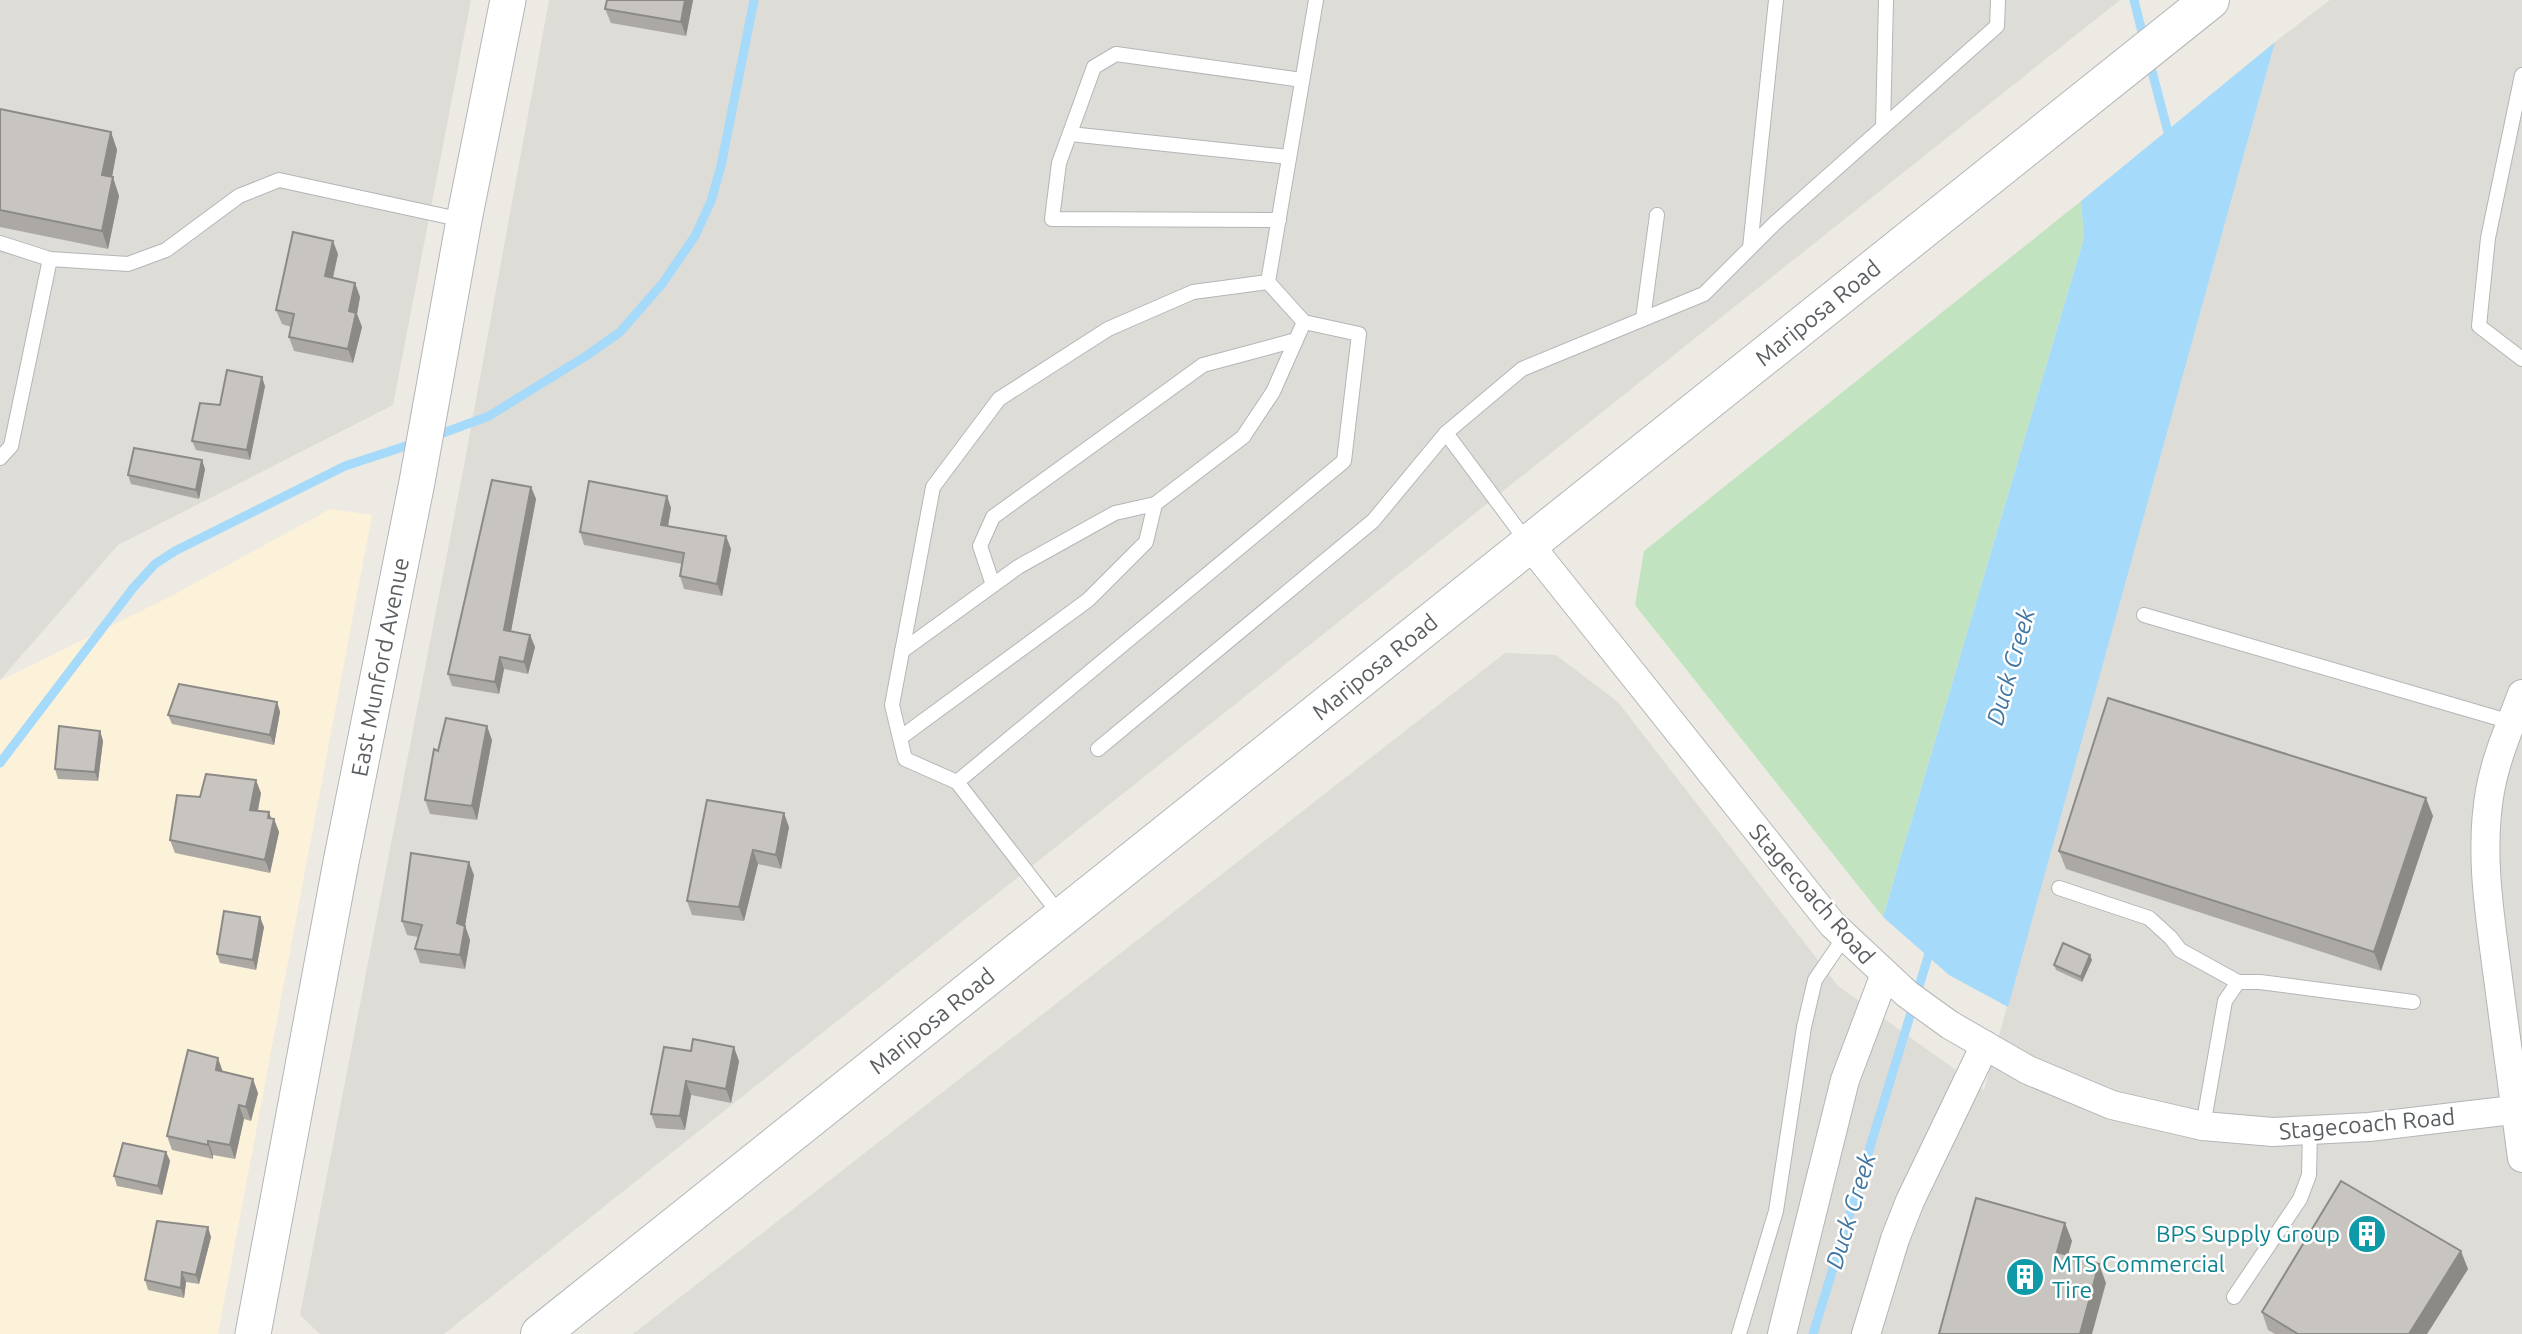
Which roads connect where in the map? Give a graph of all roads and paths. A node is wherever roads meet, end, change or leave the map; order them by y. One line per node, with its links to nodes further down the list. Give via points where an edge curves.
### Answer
1 (508, 0): 14 (street, East Munford Avenue)
2 (1300, 0): 6 (lane)
3 (1776, 0): 17 (lane)
4 (1886, 0): 10 (lane)
5 (1998, 0): 10 (lane, via 1997,26)
6 (1316, 1): 9 (lane)
7 (2201, 8): 27 (main road, Mariposa Road)
8 (2522, 75): 23 (lane, via 2488,238 2479,326)
9 (1303, 80): 11 (lane, via 1116,54 1094,67); 12 (lane)
10 (1883, 127): 17 (lane)
11 (1070, 134): 12 (lane); 15 (lane, via 1059,163 1052,219)
12 (1289, 157): 15 (lane)
13 (1657, 215): 20 (lane)
14 (464, 220): 18 (lane, via 279,180 239,196 166,250 128,264); 48 (street, East Munford Avenue)
15 (1279, 220): 19 (lane)
16 (0, 243): 18 (lane)
17 (1750, 248): 20 (lane, via 1704,294)
18 (50, 260): 25 (lane, via 12,446)
19 (1268, 282): 21 (lane); 30 (lane, via 1193,292 1108,329 999,399 933,486)
20 (1643, 319): 24 (lane, via 1522,369)
21 (1304, 322): 22 (lane); 35 (lane, via 1359,334 1344,461)
22 (1296, 340): 26 (lane, via 1273,392 1243,437); 28 (lane, via 1203,365 993,517 980,546)
23 (2522, 359)
24 (1446, 433): 27 (lane); 34 (lane, via 1373,521)
25 (0, 458)
26 (1155, 504): 28 (lane, via 1115,513); 33 (lane, via 1146,542 1088,600)
27 (1529, 544): 37 (main road, Mariposa Road); 38 (street, Stagecoach Road)
28 (993, 585): 30 (lane)
29 (2144, 615): 32 (lane)
30 (902, 651): 33 (lane, via 892,705)
31 (2522, 694): 32 (street)
32 (2511, 722): 43 (street, via 2490,790 2486,861)
33 (900, 737): 35 (lane, via 905,760)
34 (1098, 749)
35 (957, 782): 37 (lane)
36 (2059, 888): 40 (lane, via 2149,918 2180,950)
37 (1062, 918): 49 (main road, Mariposa Road)
38 (1845, 936): 39 (street, Stagecoach Road); 50 (lane, via 1815,980 1776,1211)
39 (1885, 974): 42 (street, Stagecoach Road, via 1950,1025); 51 (street, via 1845,1080)
40 (2238, 982): 41 (lane); 44 (lane, via 2225,1001)
41 (2413, 1002)
42 (1985, 1045): 44 (street, Stagecoach Road, via 2028,1070 2112,1105); 52 (street, via 1910,1200)
43 (2519, 1109): 45 (street, Stagecoach Road); 46 (street)
44 (2203, 1126): 45 (street, Stagecoach Road)
45 (2310, 1131): 47 (lane, via 2309,1175 2300,1199)
46 (2522, 1158)
47 (2234, 1297)
48 (253, 1334)
49 (540, 1334)
50 (1739, 1334)
51 (1782, 1334)
52 (1866, 1334)

